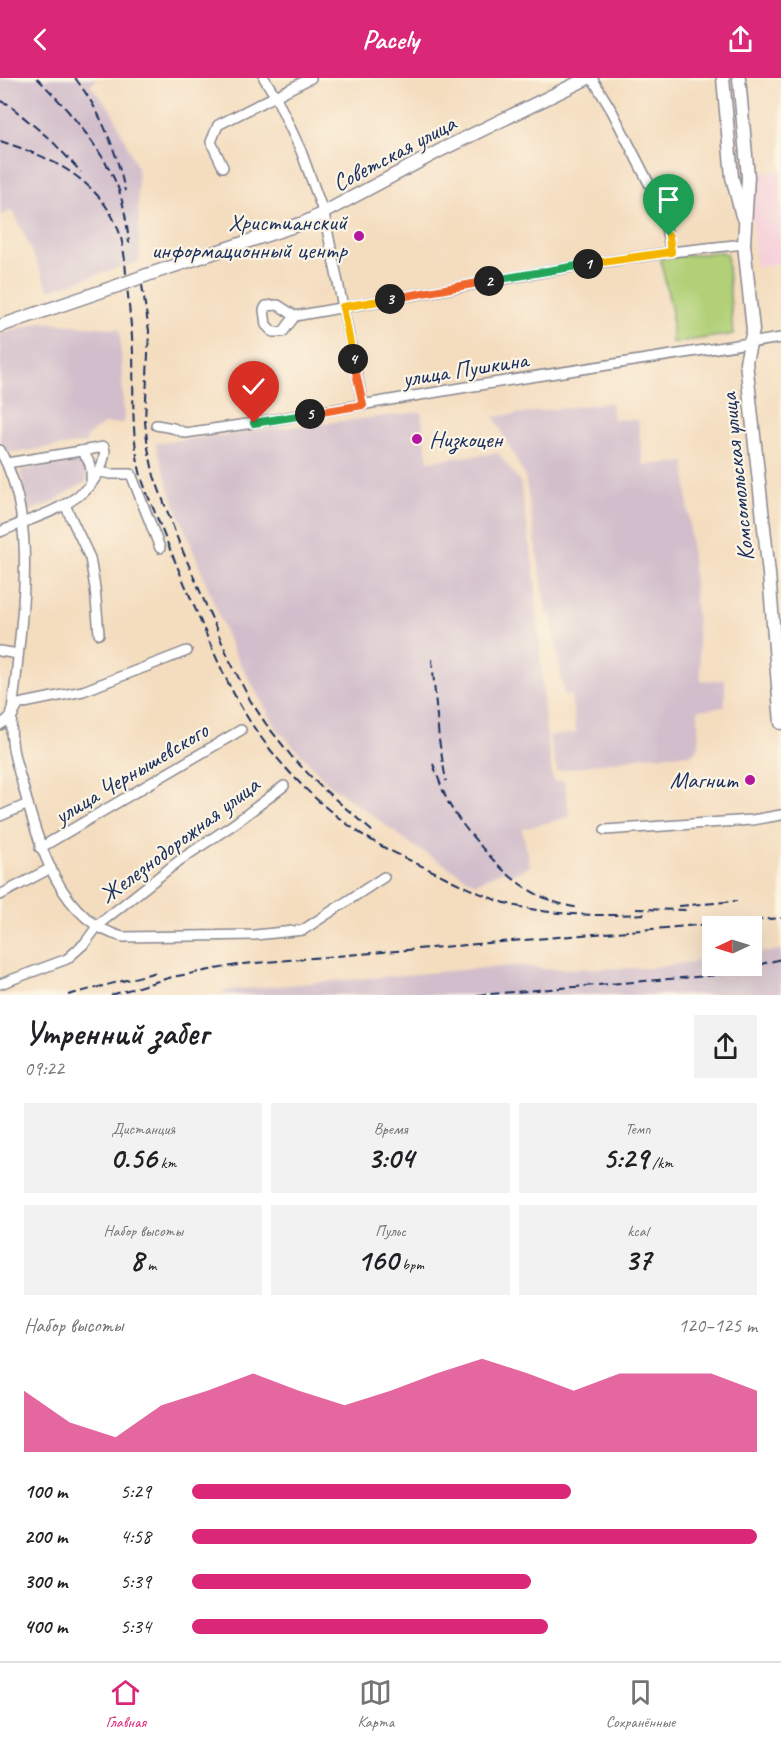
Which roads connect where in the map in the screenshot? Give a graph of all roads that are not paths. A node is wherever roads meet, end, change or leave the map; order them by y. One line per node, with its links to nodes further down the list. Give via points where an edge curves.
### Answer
1 (264, 78): 7 (street)
2 (311, 78): 7 (street)
3 (588, 78): 9 (main road, Советская улица, via 443,149)
4 (592, 78): 12 (street, via 662,210)
5 (723, 78): 10 (main road, Комсомольская улица, via 732,177)
6 (739, 78): 10 (main road, Комсомольская улица, via 748,177)
7 (276, 97): 8 (street, via 218,125 211,142); 9 (street)
8 (223, 166)
9 (324, 214): 13 (street); 15 (main road, Советская улица, bridge)
10 (744, 228): 11 (main road, Комсомольская улица)
11 (744, 244): 12 (street); 17 (main road, Комсомольская улица)
12 (671, 252): 13 (street)
13 (343, 307): 14 (street); 18 (street)
14 (295, 316)
15 (0, 326)
16 (781, 338): 17 (street, улица Пушкина)
17 (751, 344): 18 (street, улица Пушкина); 34 (main road, Комсомольская улица, via 746,362)
18 (363, 405): 19 (street, улица Пушкина, via 185,433)
19 (156, 425)
20 (0, 450): 22 (street)
21 (81, 451): 22 (street); 23 (street, via 104,447); 24 (street, via 92,470)
22 (7, 463): 26 (street)
23 (98, 473): 24 (street); 28 (street, via 131,474)
24 (90, 485): 25 (street)
25 (65, 505): 26 (street); 29 (street, via 90,558)
26 (22, 522): 27 (street); 32 (street, via 25,572)
27 (0, 532)
28 (160, 548)
29 (99, 634)
30 (0, 651): 32 (street)
31 (187, 651): 33 (street, via 83,691 19,704)
32 (18, 654): 33 (street)
33 (12, 716): 35 (street); 38 (street, via 12,741)
34 (781, 723)
35 (0, 725)
36 (241, 730): 42 (street, улица Чернышевского)
37 (284, 786): 46 (street, Железнодорожная улица, via 180,860)
38 (28, 804): 40 (street); 42 (street)
39 (781, 814): 41 (street, via 752,820)
40 (0, 816)
41 (605, 830)
42 (40, 848): 43 (street)
43 (51, 868): 45 (street); 46 (street, via 73,905)
44 (384, 876): 46 (street, Железнодорожная улица, via 303,930 255,935 123,937)
45 (0, 895)
46 (98, 926): 47 (street, Железнодорожная улица, via 67,959)
47 (0, 984)

